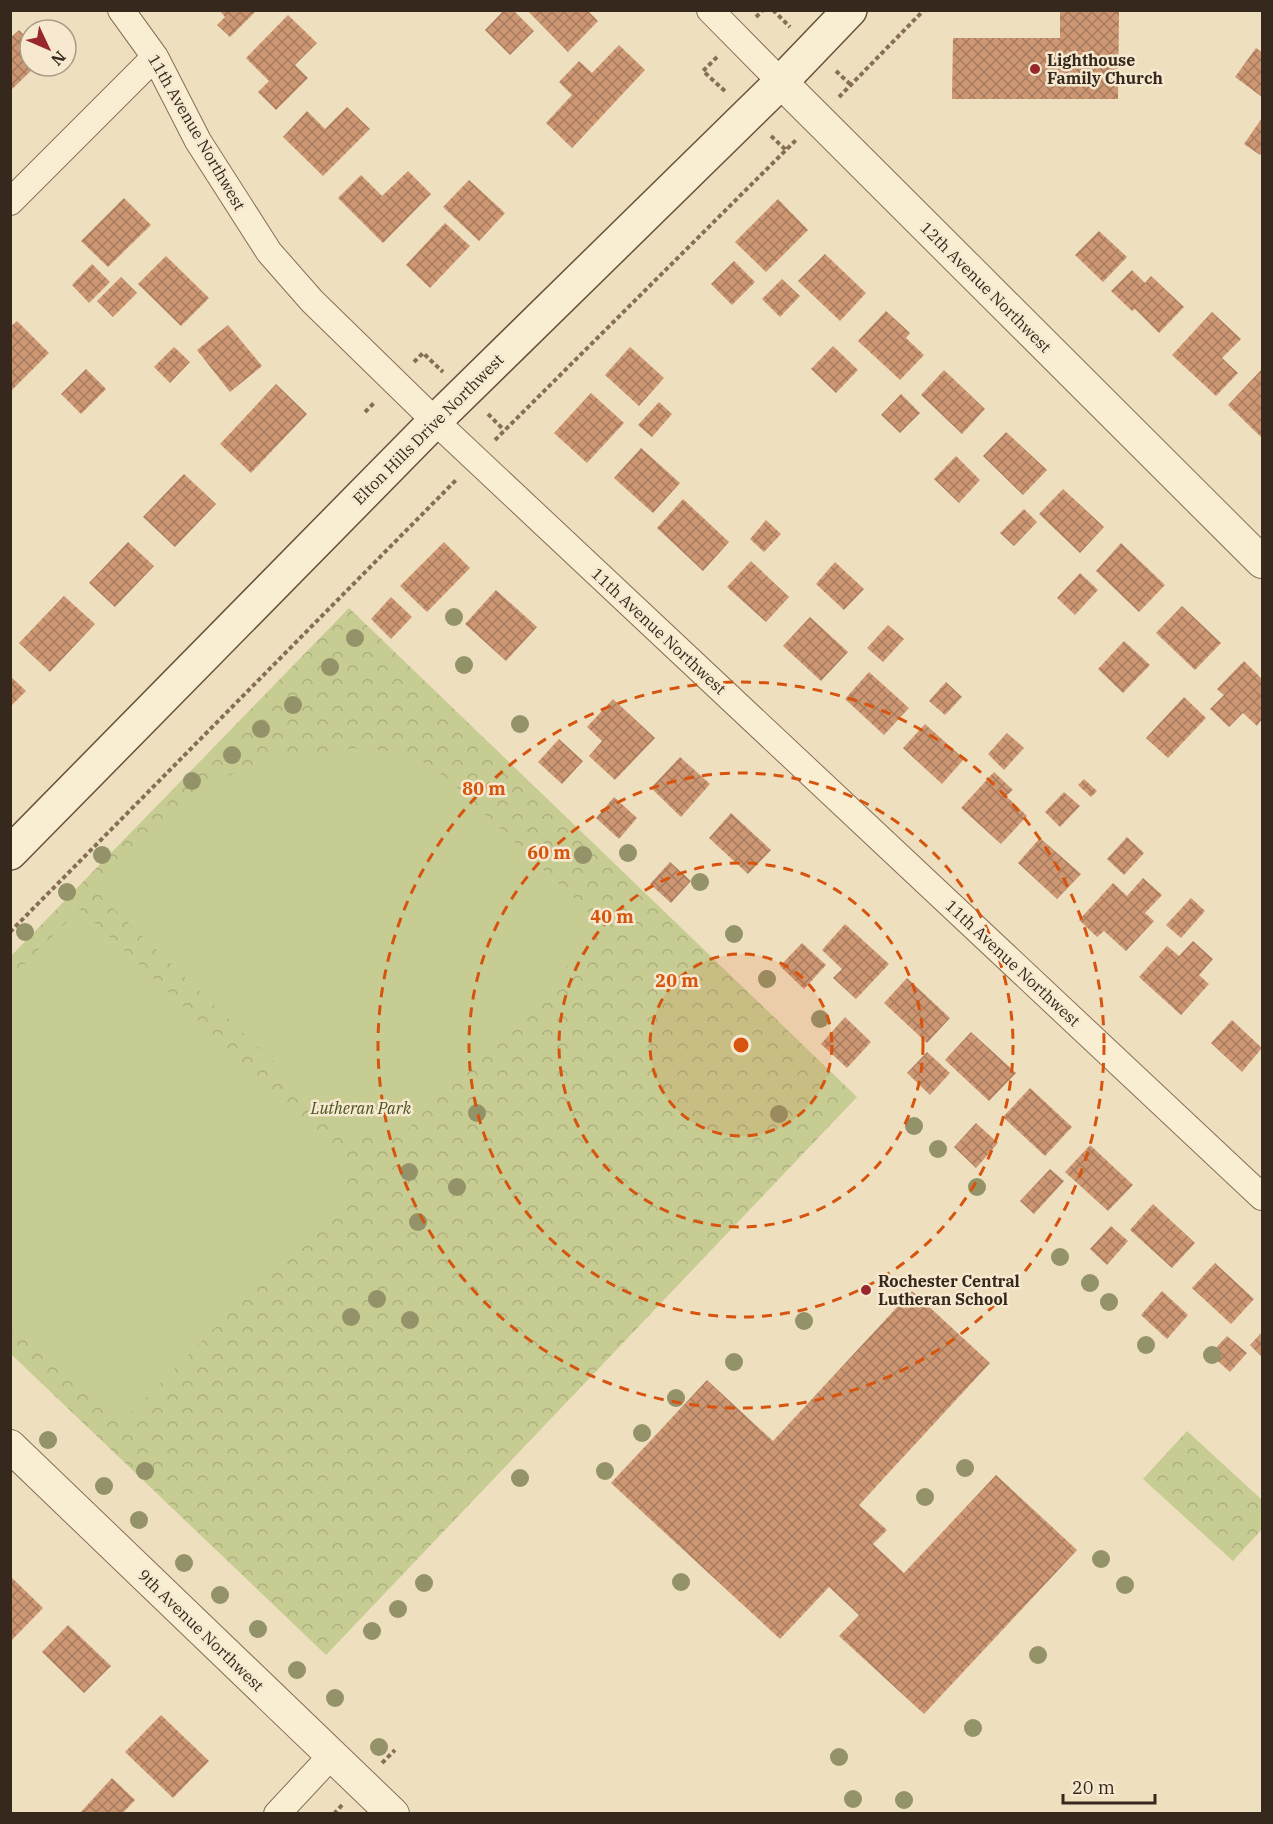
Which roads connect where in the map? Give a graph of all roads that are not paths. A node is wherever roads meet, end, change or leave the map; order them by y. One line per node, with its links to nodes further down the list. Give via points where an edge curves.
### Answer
1 (121, 10): 4 (street, 11th Avenue Northwest)
2 (710, 10): 5 (street, 12th Avenue Northwest)
3 (850, 10): 5 (main road, Elton Hills Drive Northwest)
4 (155, 57): 6 (street); 7 (street, 11th Avenue Northwest, via 198,141 268,252 312,301)
5 (781, 82): 7 (main road, Elton Hills Drive Northwest); 8 (street, 12th Avenue Northwest)
6 (10, 202)
7 (435, 421): 9 (main road, Elton Hills Drive Northwest); 10 (street, 11th Avenue Northwest)
8 (1263, 562)
9 (10, 853)
10 (1263, 1197)
11 (10, 1446): 12 (street, 9th Avenue Northwest)
12 (331, 1755): 13 (street); 14 (street, 9th Avenue Northwest)
13 (277, 1814)
14 (393, 1814)

